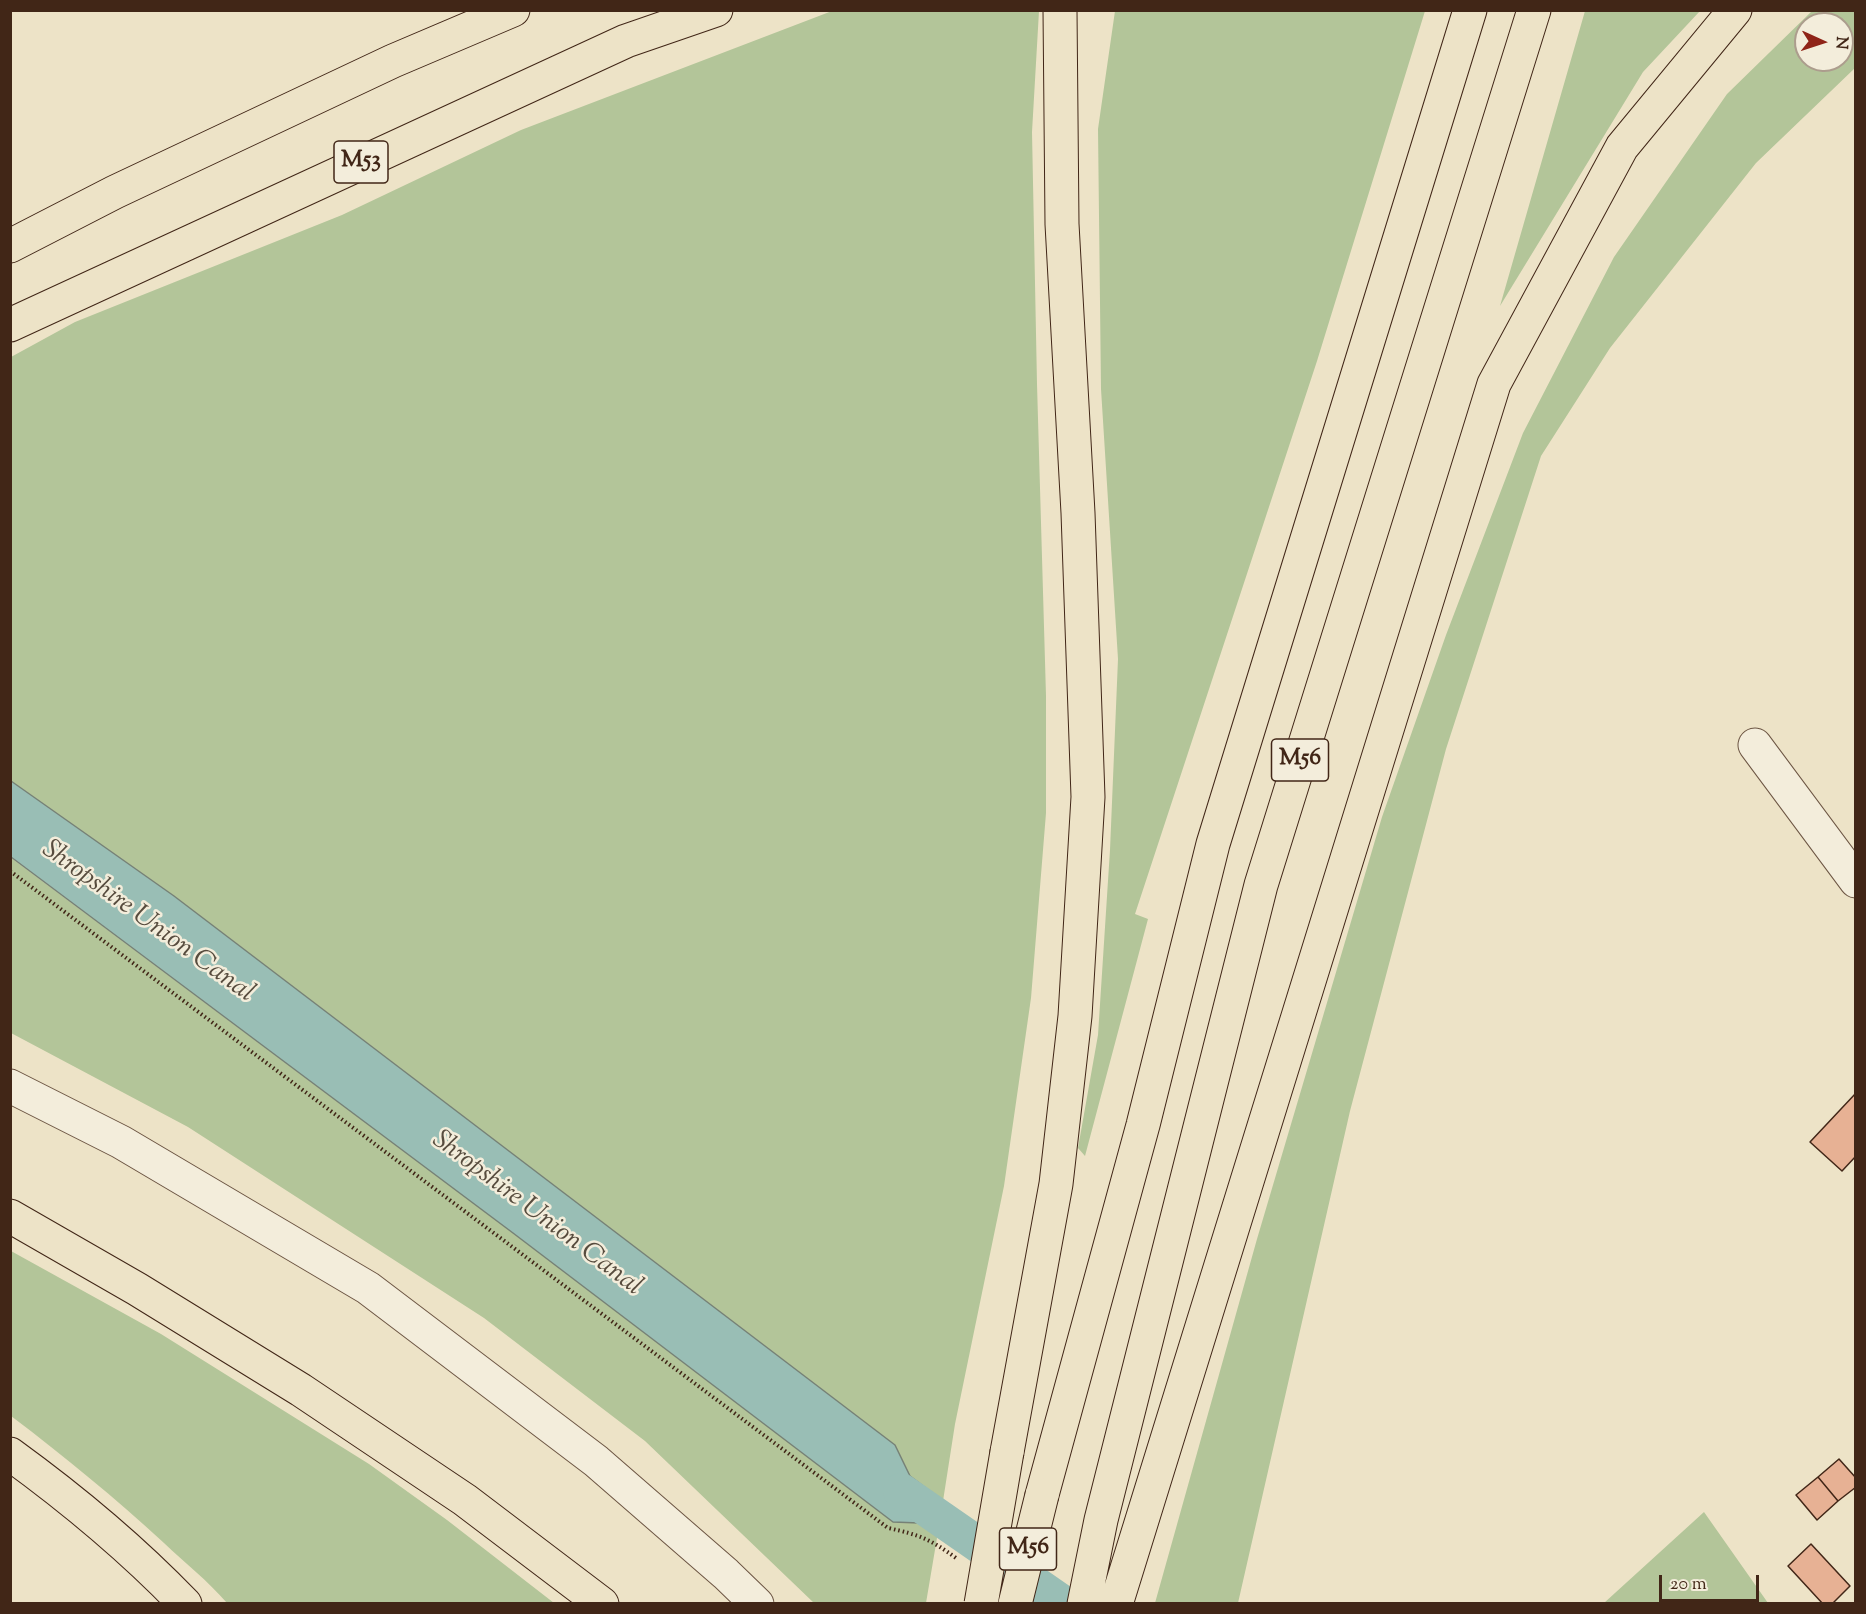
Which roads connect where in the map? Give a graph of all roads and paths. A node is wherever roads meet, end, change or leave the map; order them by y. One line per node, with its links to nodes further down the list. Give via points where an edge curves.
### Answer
1 (513, 10): 7 (highway, via 382,66)
2 (716, 10): 8 (highway, M53, via 626,41)
3 (1060, 10): 19 (highway, bridge, via 1062,224 1088,797 1075,1016 1056,1184)
4 (1470, 10): 20 (highway, M56, bridge, via 1213,844 1143,1125)
5 (1534, 10): 21 (highway, M56, via 1261,885 1101,1520)
6 (1735, 10): 22 (highway, via 1622,147 1494,384)
7 (10, 246)
8 (10, 325)
9 (1755, 745): 11 (street)
10 (10, 871): 15 (path, via 888,1528 936,1543)
11 (1856, 881)
12 (10, 1086): 18 (street, via 121,1142 368,1288 596,1461)
13 (10, 1216): 17 (highway, via 301,1390 465,1500)
14 (10, 1454): 16 (highway, via 145,1564)
15 (964, 1563)
16 (185, 1604)
17 (602, 1604)
18 (757, 1604)
19 (981, 1604)
20 (1015, 1604)
21 (1084, 1604)
22 (1116, 1604)

